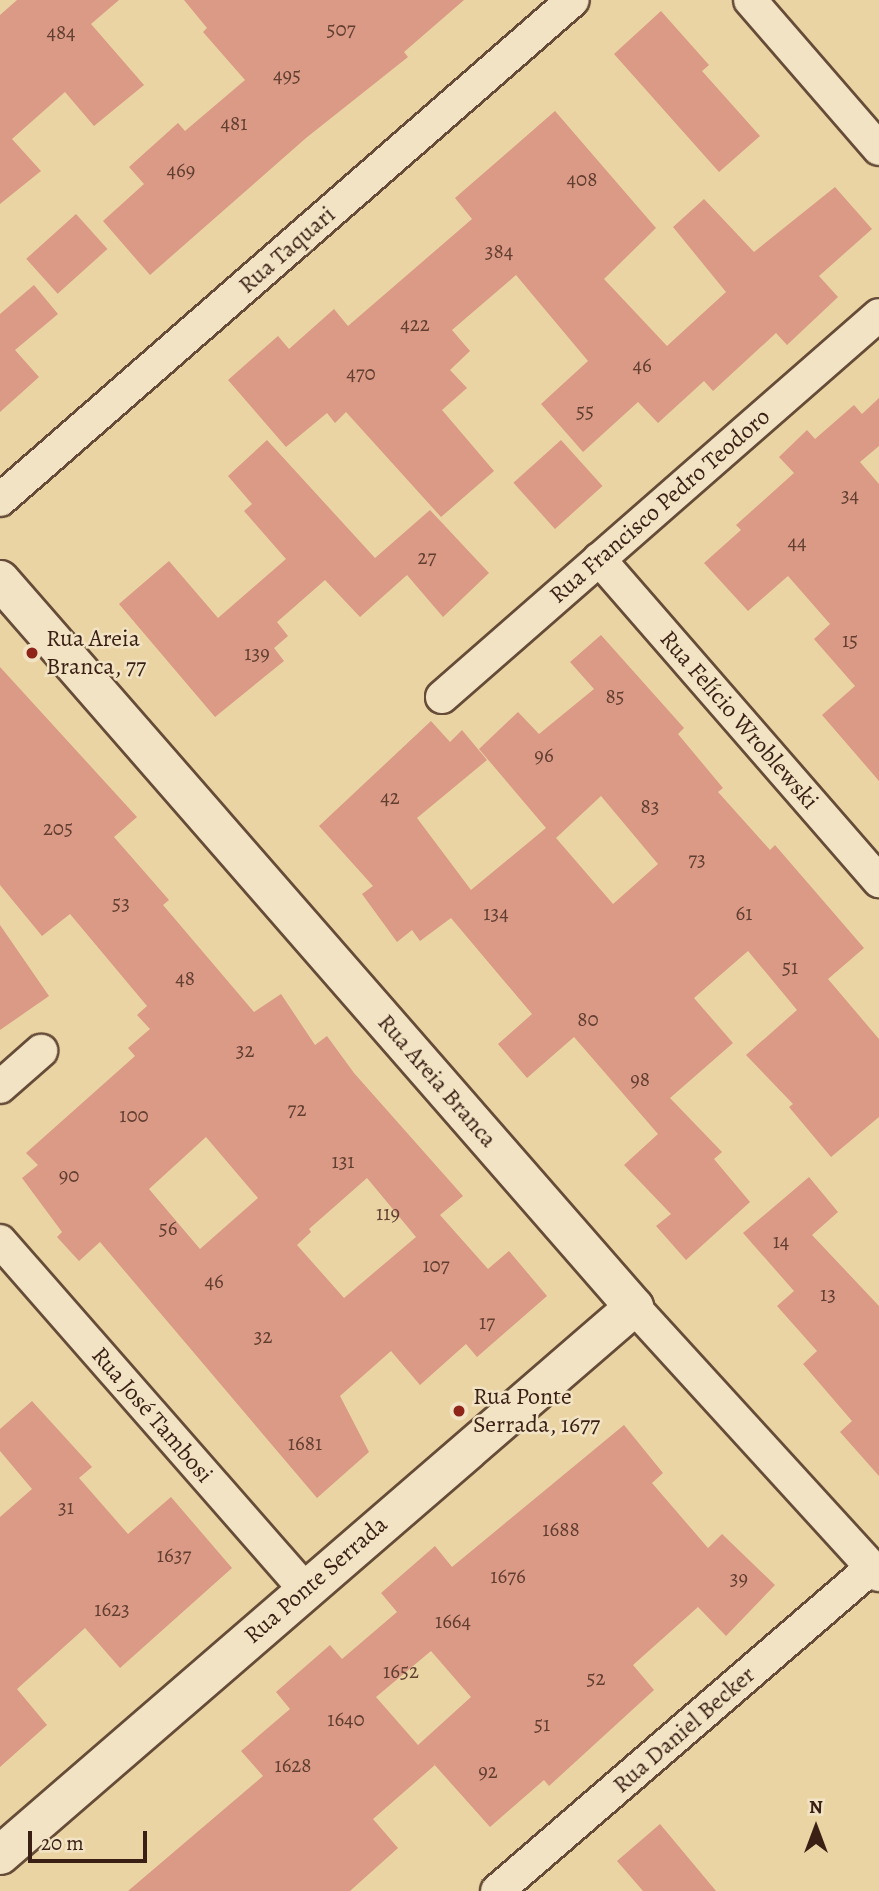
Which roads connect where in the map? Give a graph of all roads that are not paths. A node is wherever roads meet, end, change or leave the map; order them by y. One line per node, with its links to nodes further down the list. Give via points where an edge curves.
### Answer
1 (573, 0): 5 (street, Rua Taquari)
2 (750, 0): 3 (street)
3 (879, 149)
4 (879, 315): 6 (street, Rua Francisco Pedro Teodoro)
5 (0, 499)
6 (599, 559): 8 (street, Rua Francisco Pedro Teodoro); 9 (street, Rua Felício Wroblewski)
7 (0, 580): 13 (street, Rua Areia Branca)
8 (442, 697)
9 (879, 881)
10 (41, 1051): 11 (street)
11 (0, 1087)
12 (0, 1241): 15 (street, Rua José Tambosi)
13 (634, 1307): 14 (street, Rua Areia Branca); 15 (street, Rua Ponte Serrada)
14 (874, 1572): 17 (street, Rua Daniel Becker)
15 (305, 1590): 16 (street, Rua Ponte Serrada)
16 (0, 1855)
17 (498, 1891)

